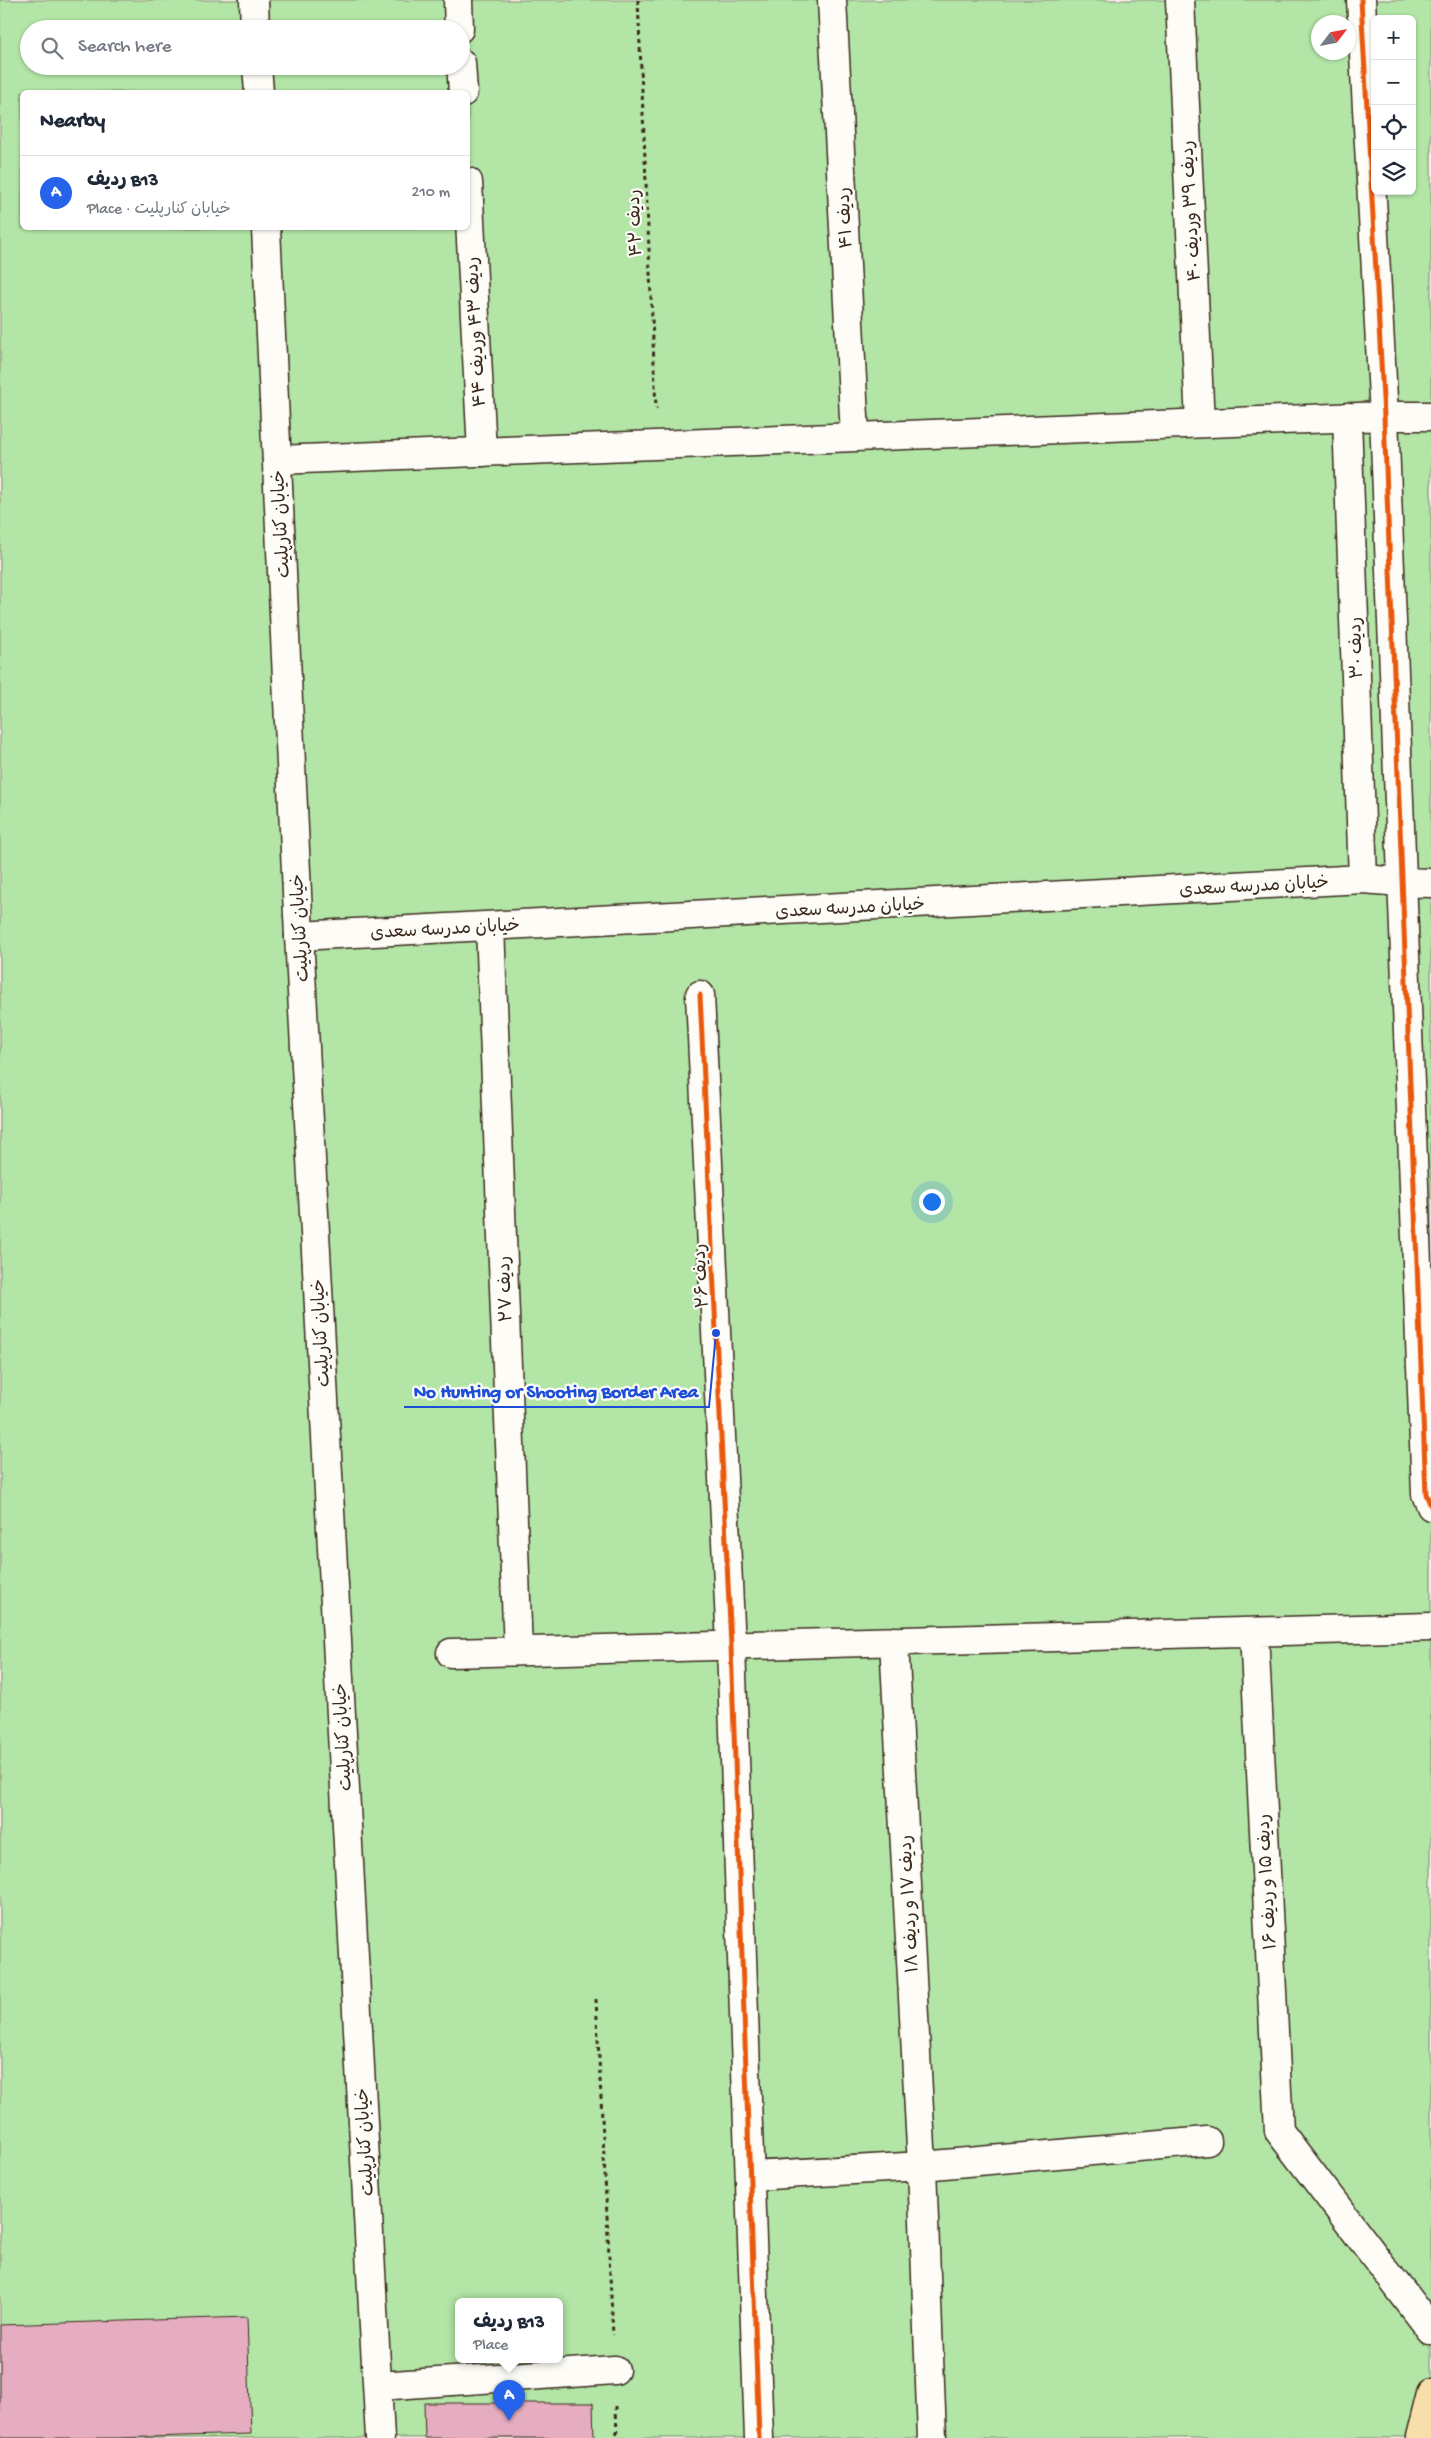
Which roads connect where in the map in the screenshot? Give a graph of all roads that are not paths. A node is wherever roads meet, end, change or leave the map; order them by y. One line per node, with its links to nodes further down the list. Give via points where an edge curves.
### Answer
1 (254, 0): 6 (street)
2 (458, 0): 7 (street)
3 (832, 0): 18 (street, ردیف ۴۱)
4 (1180, 0): 17 (street, ردیف ۳۹ وردیف ۴۰)
5 (1361, 0): 14 (street)
6 (255, 20)
7 (459, 20)
8 (258, 75): 10 (street)
9 (462, 75): 11 (street)
10 (259, 90)
11 (463, 90)
12 (470, 221): 19 (street, ردیف ۴۳ وردیف ۴۴)
13 (266, 230): 20 (street, خیابان کنارپلیت)
14 (1384, 416): 15 (street); 16 (street); 22 (street)
15 (1431, 416)
16 (1347, 417): 17 (street); 21 (street, ردیف ۳۰)
17 (1200, 423): 18 (street)
18 (855, 436): 19 (street)
19 (482, 452): 20 (street)
20 (277, 460): 25 (street, خیابان کنارپلیت)
21 (1363, 880): 22 (street, خیابان مدرسه سعدی); 24 (street, خیابان مدرسه سعدی)
22 (1401, 882): 23 (street, خیابان مدرسه سعدی); 27 (street, via 1426,1494)
23 (1431, 883)
24 (490, 926): 25 (street, خیابان مدرسه سعدی); 32 (street, ردیف ۲۷)
25 (299, 936): 39 (street, خیابان کنارپلیت)
26 (700, 995): 31 (street, ردیف ۲۶)
27 (1431, 1506)
28 (1431, 1627): 29 (street)
29 (1254, 1632): 30 (street); 37 (street, ردیف ۱۵ و ردیف ۱۶, via 1279,2131)
30 (894, 1641): 31 (street); 35 (street, ردیف ۱۷ و ردیف ۱۸)
31 (732, 1646): 32 (street); 36 (street, ردیف ۲۶)
32 (518, 1651): 33 (street)
33 (451, 1653)
34 (1207, 2141): 35 (street)
35 (922, 2166): 36 (street); 43 (street, ردیف ۱۷ و ردیف ۱۸)
36 (750, 2176): 42 (street, ردیف ۲۶)
37 (1431, 2330)
38 (615, 2370): 39 (street)
39 (378, 2386): 41 (street, خیابان کنارپلیت)
40 (1431, 2394): 44 (main road)
41 (380, 2438)
42 (759, 2438)
43 (932, 2438)
44 (1420, 2438)

